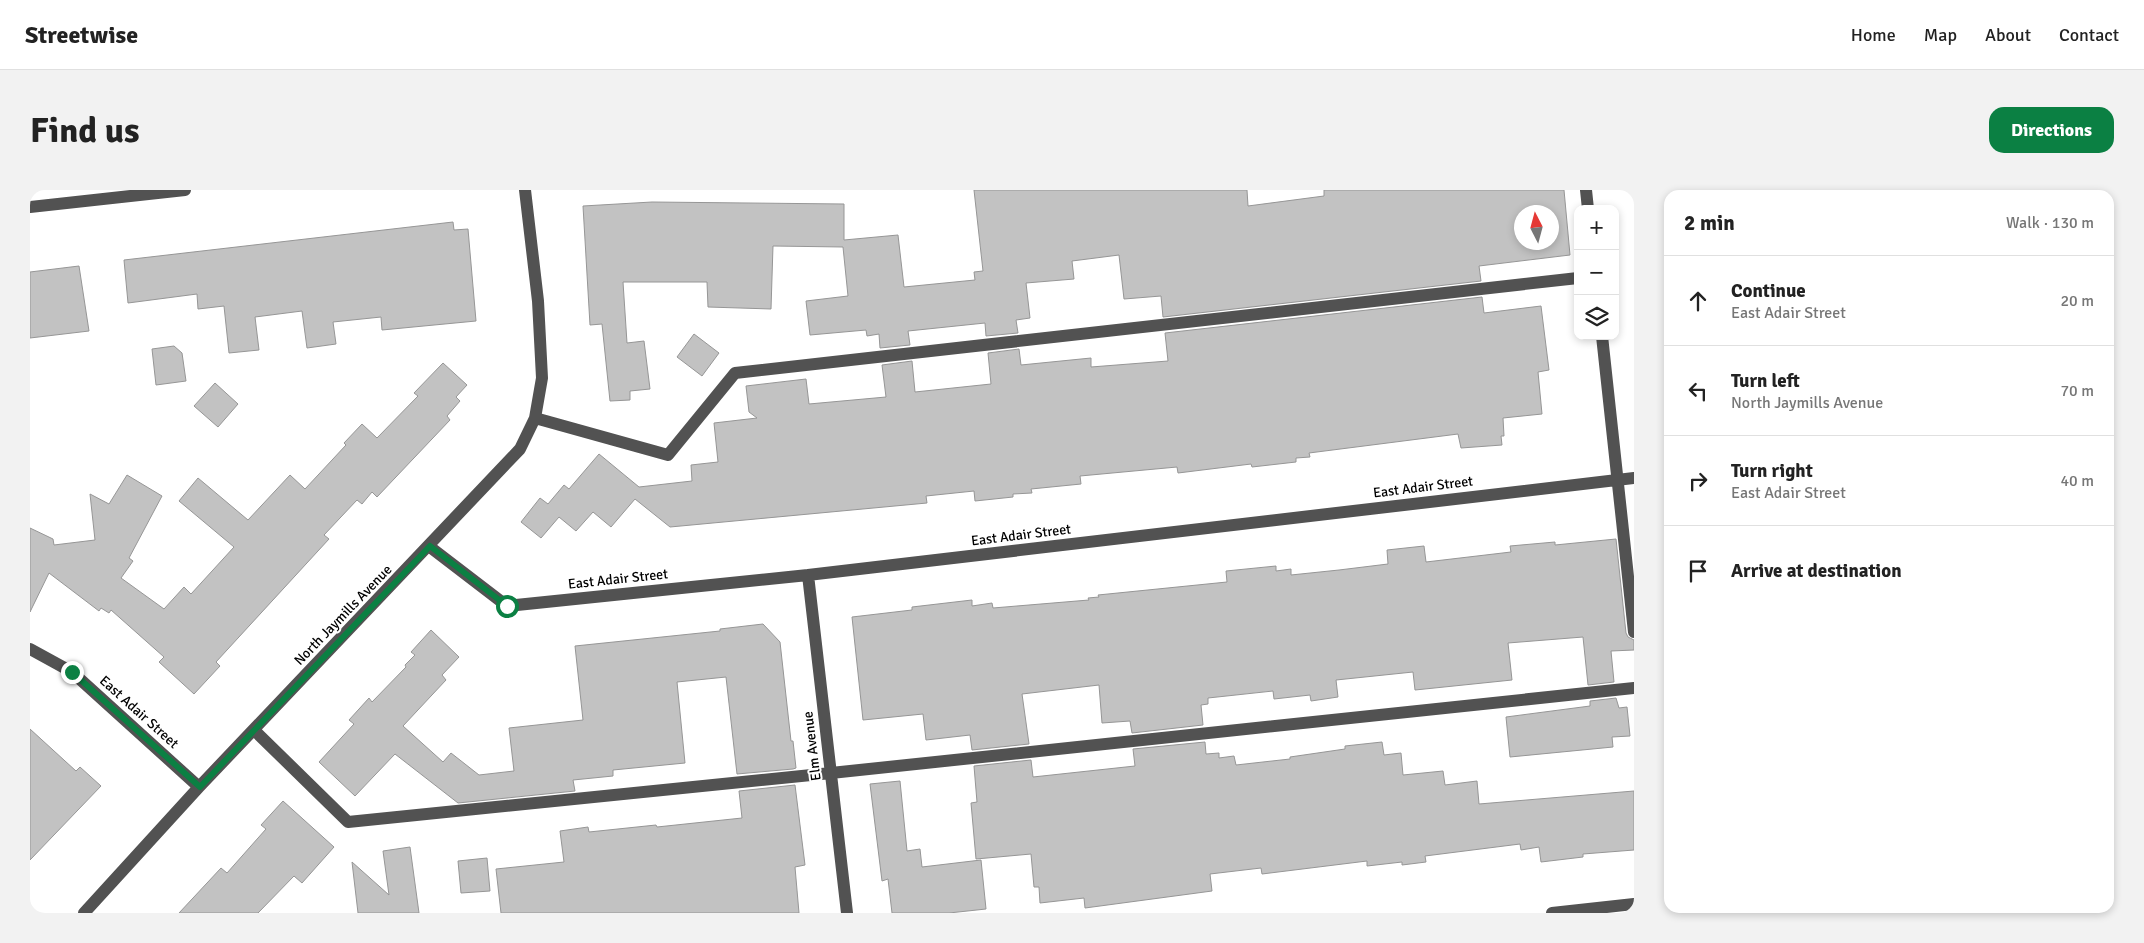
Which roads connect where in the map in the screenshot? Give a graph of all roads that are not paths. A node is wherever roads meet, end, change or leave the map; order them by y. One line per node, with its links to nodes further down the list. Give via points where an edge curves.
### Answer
1 (185, 190): 5 (street)
2 (524, 190): 8 (street, North Jaymills Avenue, via 538,301 542,378)
3 (1586, 190): 4 (street)
4 (1588, 205)
5 (30, 207)
6 (1574, 278): 8 (street, via 735,372 668,455)
7 (1602, 340): 10 (street)
8 (535, 418): 11 (street, North Jaymills Avenue, via 520,449)
9 (1634, 478): 10 (street, East Adair Street)
10 (1618, 479): 12 (street, East Adair Street); 13 (street)
11 (430, 546): 12 (street, East Adair Street, via 507,606); 16 (street, North Jaymills Avenue)
12 (808, 575): 17 (street, Elm Avenue)
13 (1634, 632)
14 (30, 649): 18 (street, East Adair Street, via 72,672)
15 (1634, 688): 17 (street)
16 (254, 730): 17 (street, via 348,822); 18 (street, North Jaymills Avenue)
17 (831, 773): 21 (street, Elm Avenue)
18 (200, 787): 20 (street, North Jaymills Avenue)
19 (1634, 904): 22 (street)
20 (84, 913)
21 (847, 913)
22 (1552, 913)

